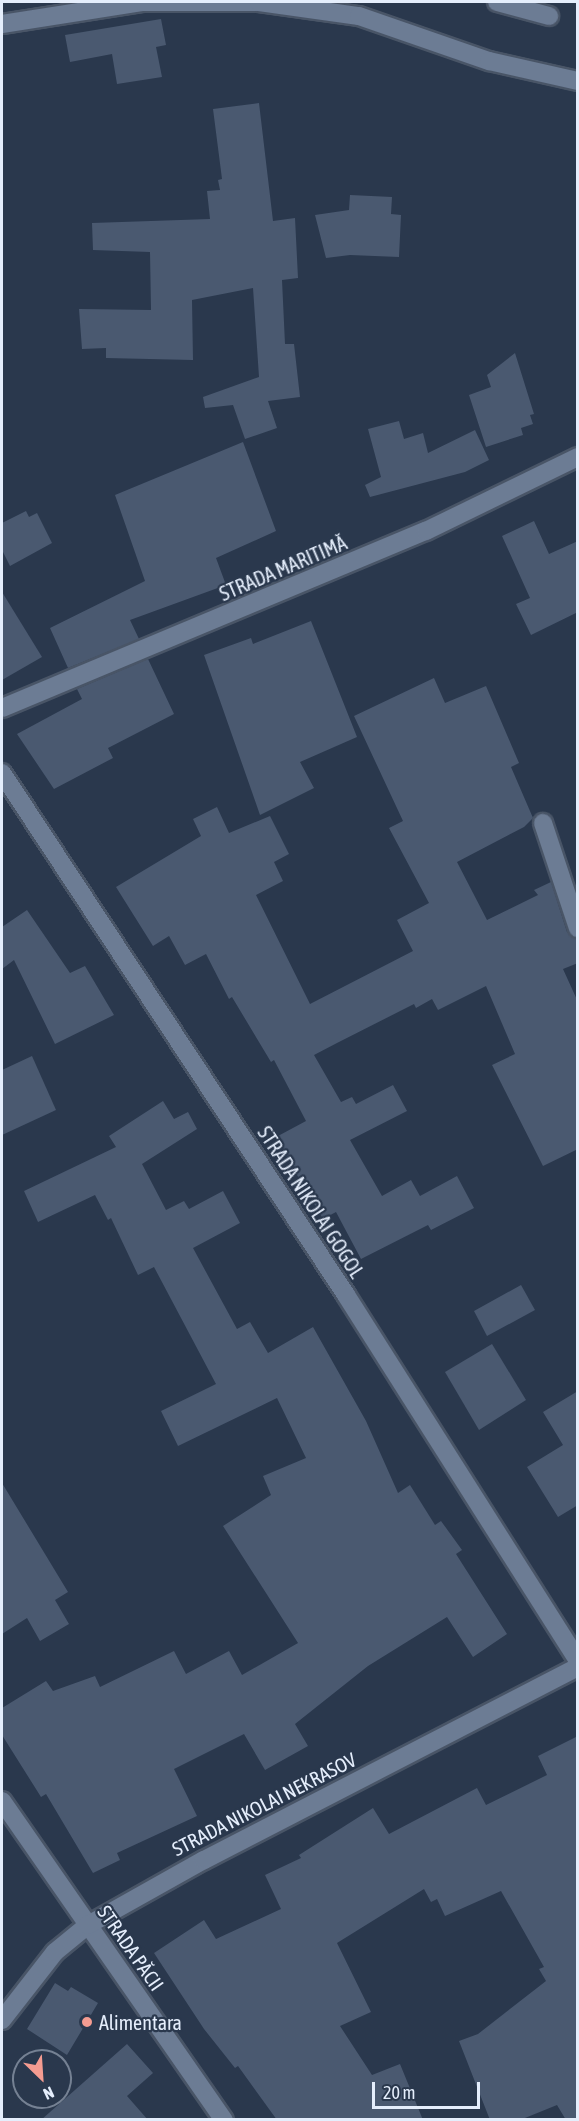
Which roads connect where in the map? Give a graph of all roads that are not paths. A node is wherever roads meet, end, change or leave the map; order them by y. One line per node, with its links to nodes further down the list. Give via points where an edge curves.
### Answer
1 (497, 2): 2 (street)
2 (549, 16)
3 (2, 24): 4 (street, via 143,2 259,2 359,16 489,61)
4 (578, 81)
5 (578, 457): 6 (street, STRADA MARITIMĂ, via 426,531)
6 (2, 708)
7 (2, 773): 10 (street, STRADA NIKOLAI GOGOL, via 346,1295)
8 (543, 823): 9 (street)
9 (578, 928)
10 (578, 1660)
11 (578, 1667): 13 (street, STRADA NIKOLAI NEKRASOV, via 204,1860)
12 (2, 1801): 13 (street, STRADA PĂCII)
13 (88, 1925): 14 (street, STRADA NIKOLAI NEKRASOV, via 55,1952); 15 (street, STRADA PĂCII)
14 (2, 2020)
15 (224, 2120)

